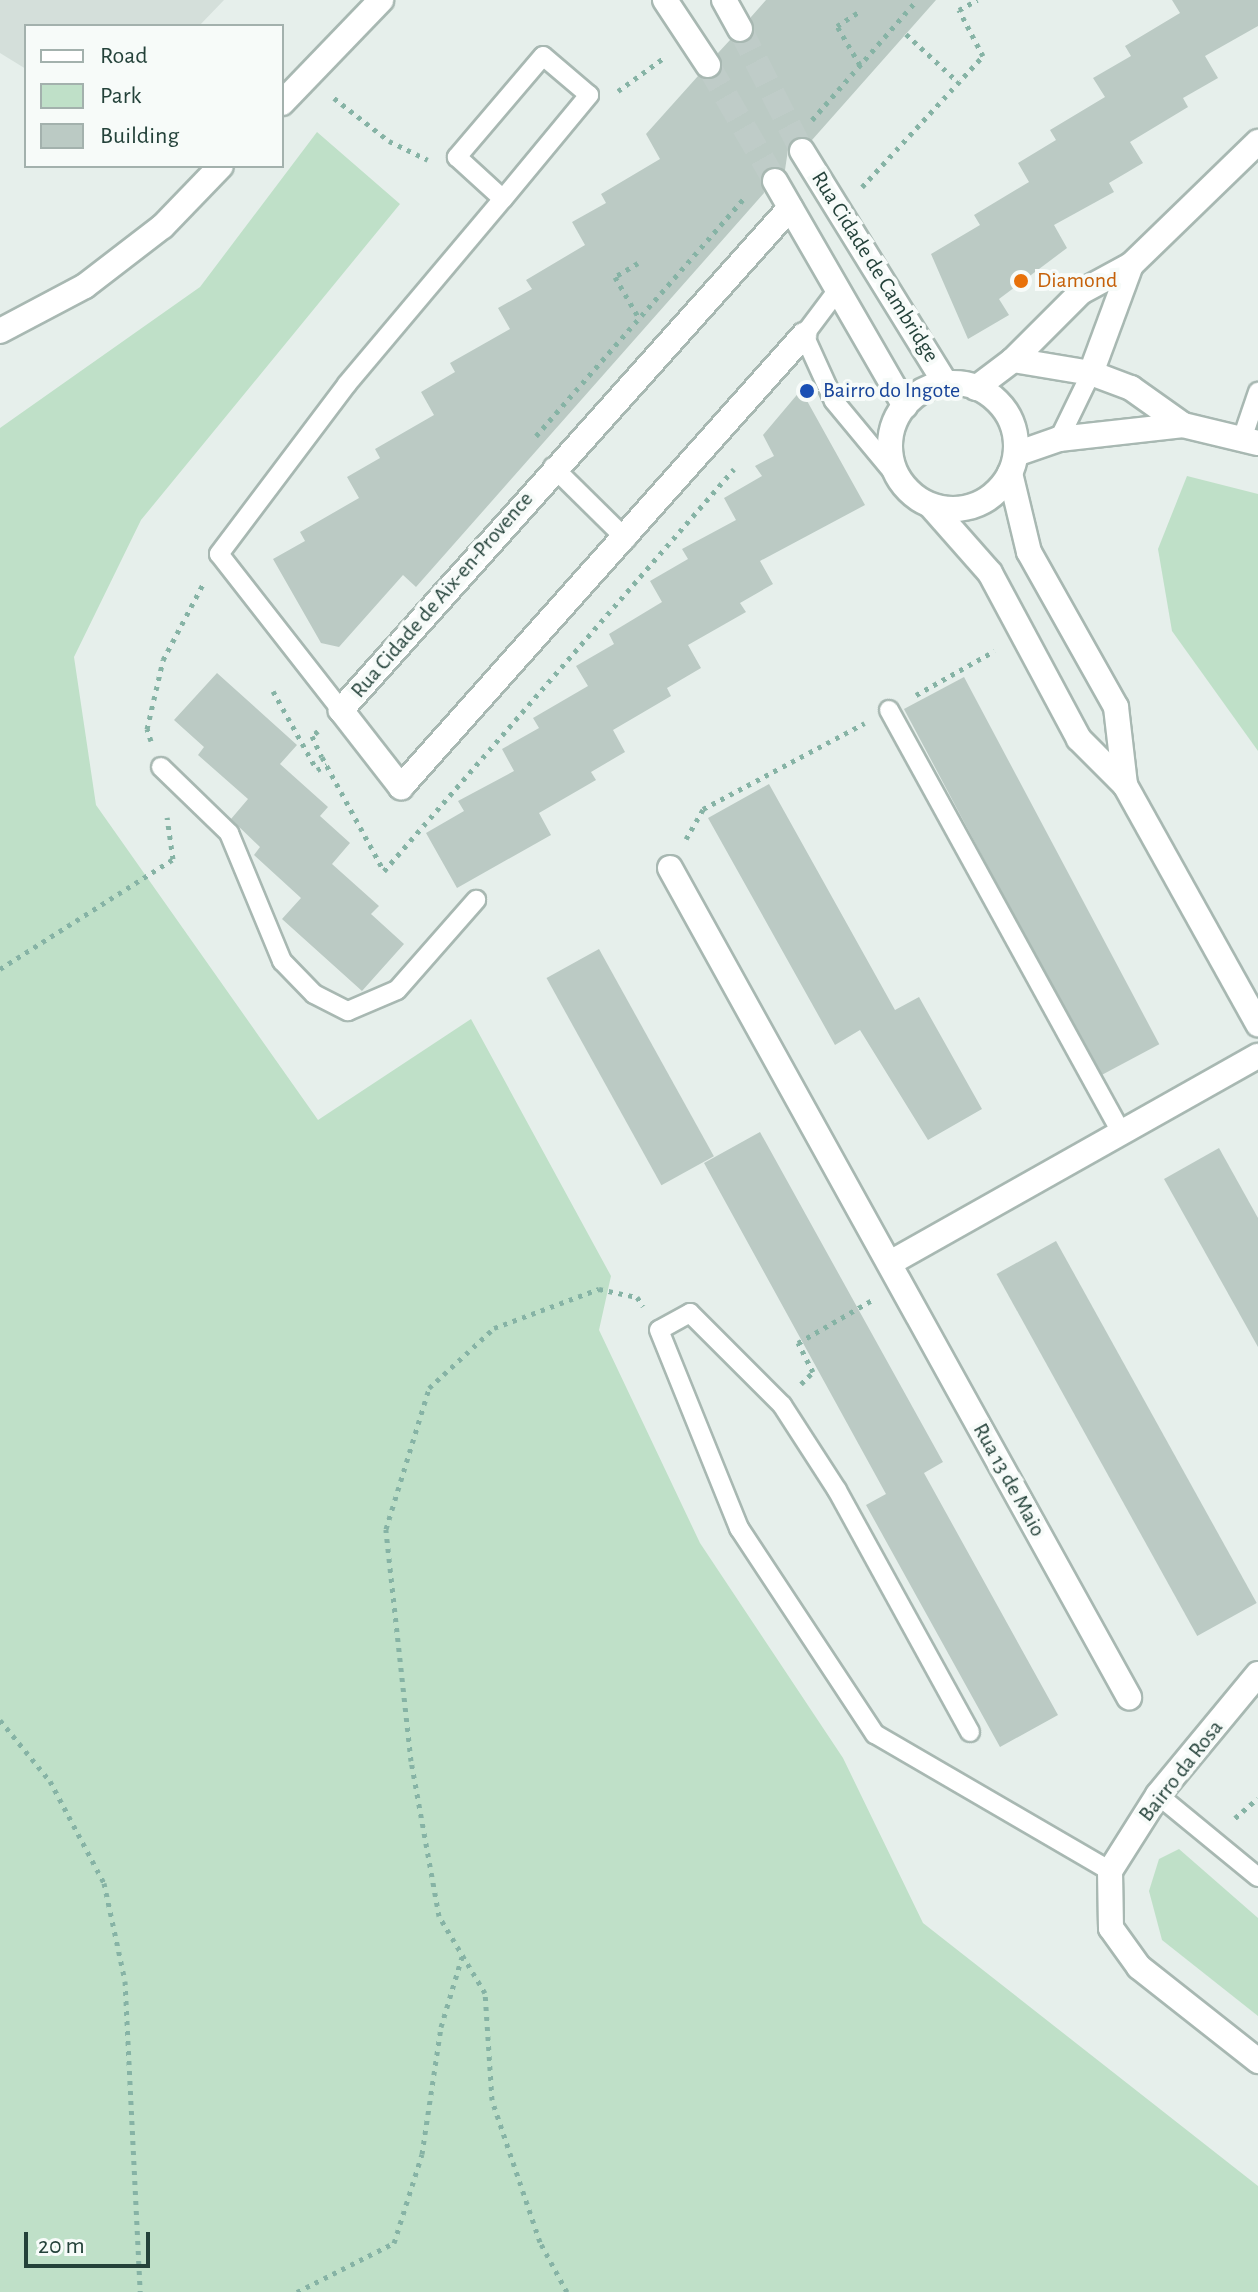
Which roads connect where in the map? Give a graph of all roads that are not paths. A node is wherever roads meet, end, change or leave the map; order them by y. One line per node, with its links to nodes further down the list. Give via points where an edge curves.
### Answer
1 (381, 0): 6 (street)
2 (665, 0): 5 (street)
3 (724, 0): 4 (street)
4 (740, 29)
5 (708, 65)
6 (284, 101)
7 (802, 151): 19 (street, Rua Cidade de Cambridge)
8 (1254, 151): 13 (street)
9 (219, 168): 15 (street, via 163,226 85,286)
10 (765, 184): 12 (street, Rua Cidade de Cambridge)
11 (503, 199): 11 (lane, via 589,95 543,56 457,157); 31 (lane, via 347,384 219,554)
12 (790, 208): 14 (street, Rua Cidade de Cambridge); 27 (street, Rua Cidade de Aix-en-Provence)
13 (1131, 265): 17 (street, via 1081,292); 18 (street)
14 (837, 291): 16 (lane); 22 (street, Rua Cidade de Cambridge)
15 (0, 331)
16 (804, 335): 28 (lane, via 834,401); 30 (street, Rua Cidade de Aix-en-Provence)
17 (1013, 360): 18 (street); 20 (street)
18 (1091, 373): 23 (street, via 1131,388); 24 (lane)
19 (946, 384): 20 (street, Rua Cidade de Cambridge); 22 (street, Rua Cidade de Cambridge)
20 (976, 388): 26 (street, via 1007,414)
21 (1258, 392): 25 (lane)
22 (905, 406): 28 (street, via 890,441)
23 (1183, 425): 24 (street); 25 (street)
24 (1059, 439): 26 (street)
25 (1250, 441)
26 (1013, 464): 29 (street, via 1000,489 968,508); 34 (street, via 1029,552 1116,707)
27 (553, 467): 30 (lane); 31 (street, Rua Cidade de Aix-en-Provence)
28 (898, 478): 29 (street)
29 (931, 506): 34 (street, via 990,573 1079,739)
30 (626, 539): 31 (street, Rua Cidade de Aix-en-Provence, via 401,787)
31 (341, 710)
32 (889, 710): 39 (lane)
33 (161, 767): 36 (lane, via 229,833 282,961 314,994 348,1011 397,990)
34 (1125, 785): 37 (street)
35 (670, 868): 40 (street, Rua 13 de Maio)
36 (476, 900)
37 (1258, 1024)
38 (1258, 1056): 39 (street)
39 (1122, 1133): 40 (street)
40 (890, 1263): 42 (street, Rua 13 de Maio)
41 (1258, 1674): 44 (street, Bairro da Rosa)
42 (1129, 1697)
43 (970, 1732): 45 (lane, via 837,1490 782,1405 690,1313 659,1330 739,1528 875,1734)
44 (1158, 1795): 45 (street, Bairro da Rosa); 46 (lane)
45 (1110, 1871): 47 (street, via 1111,1928 1139,1967)
46 (1258, 1877)
47 (1258, 2061)

